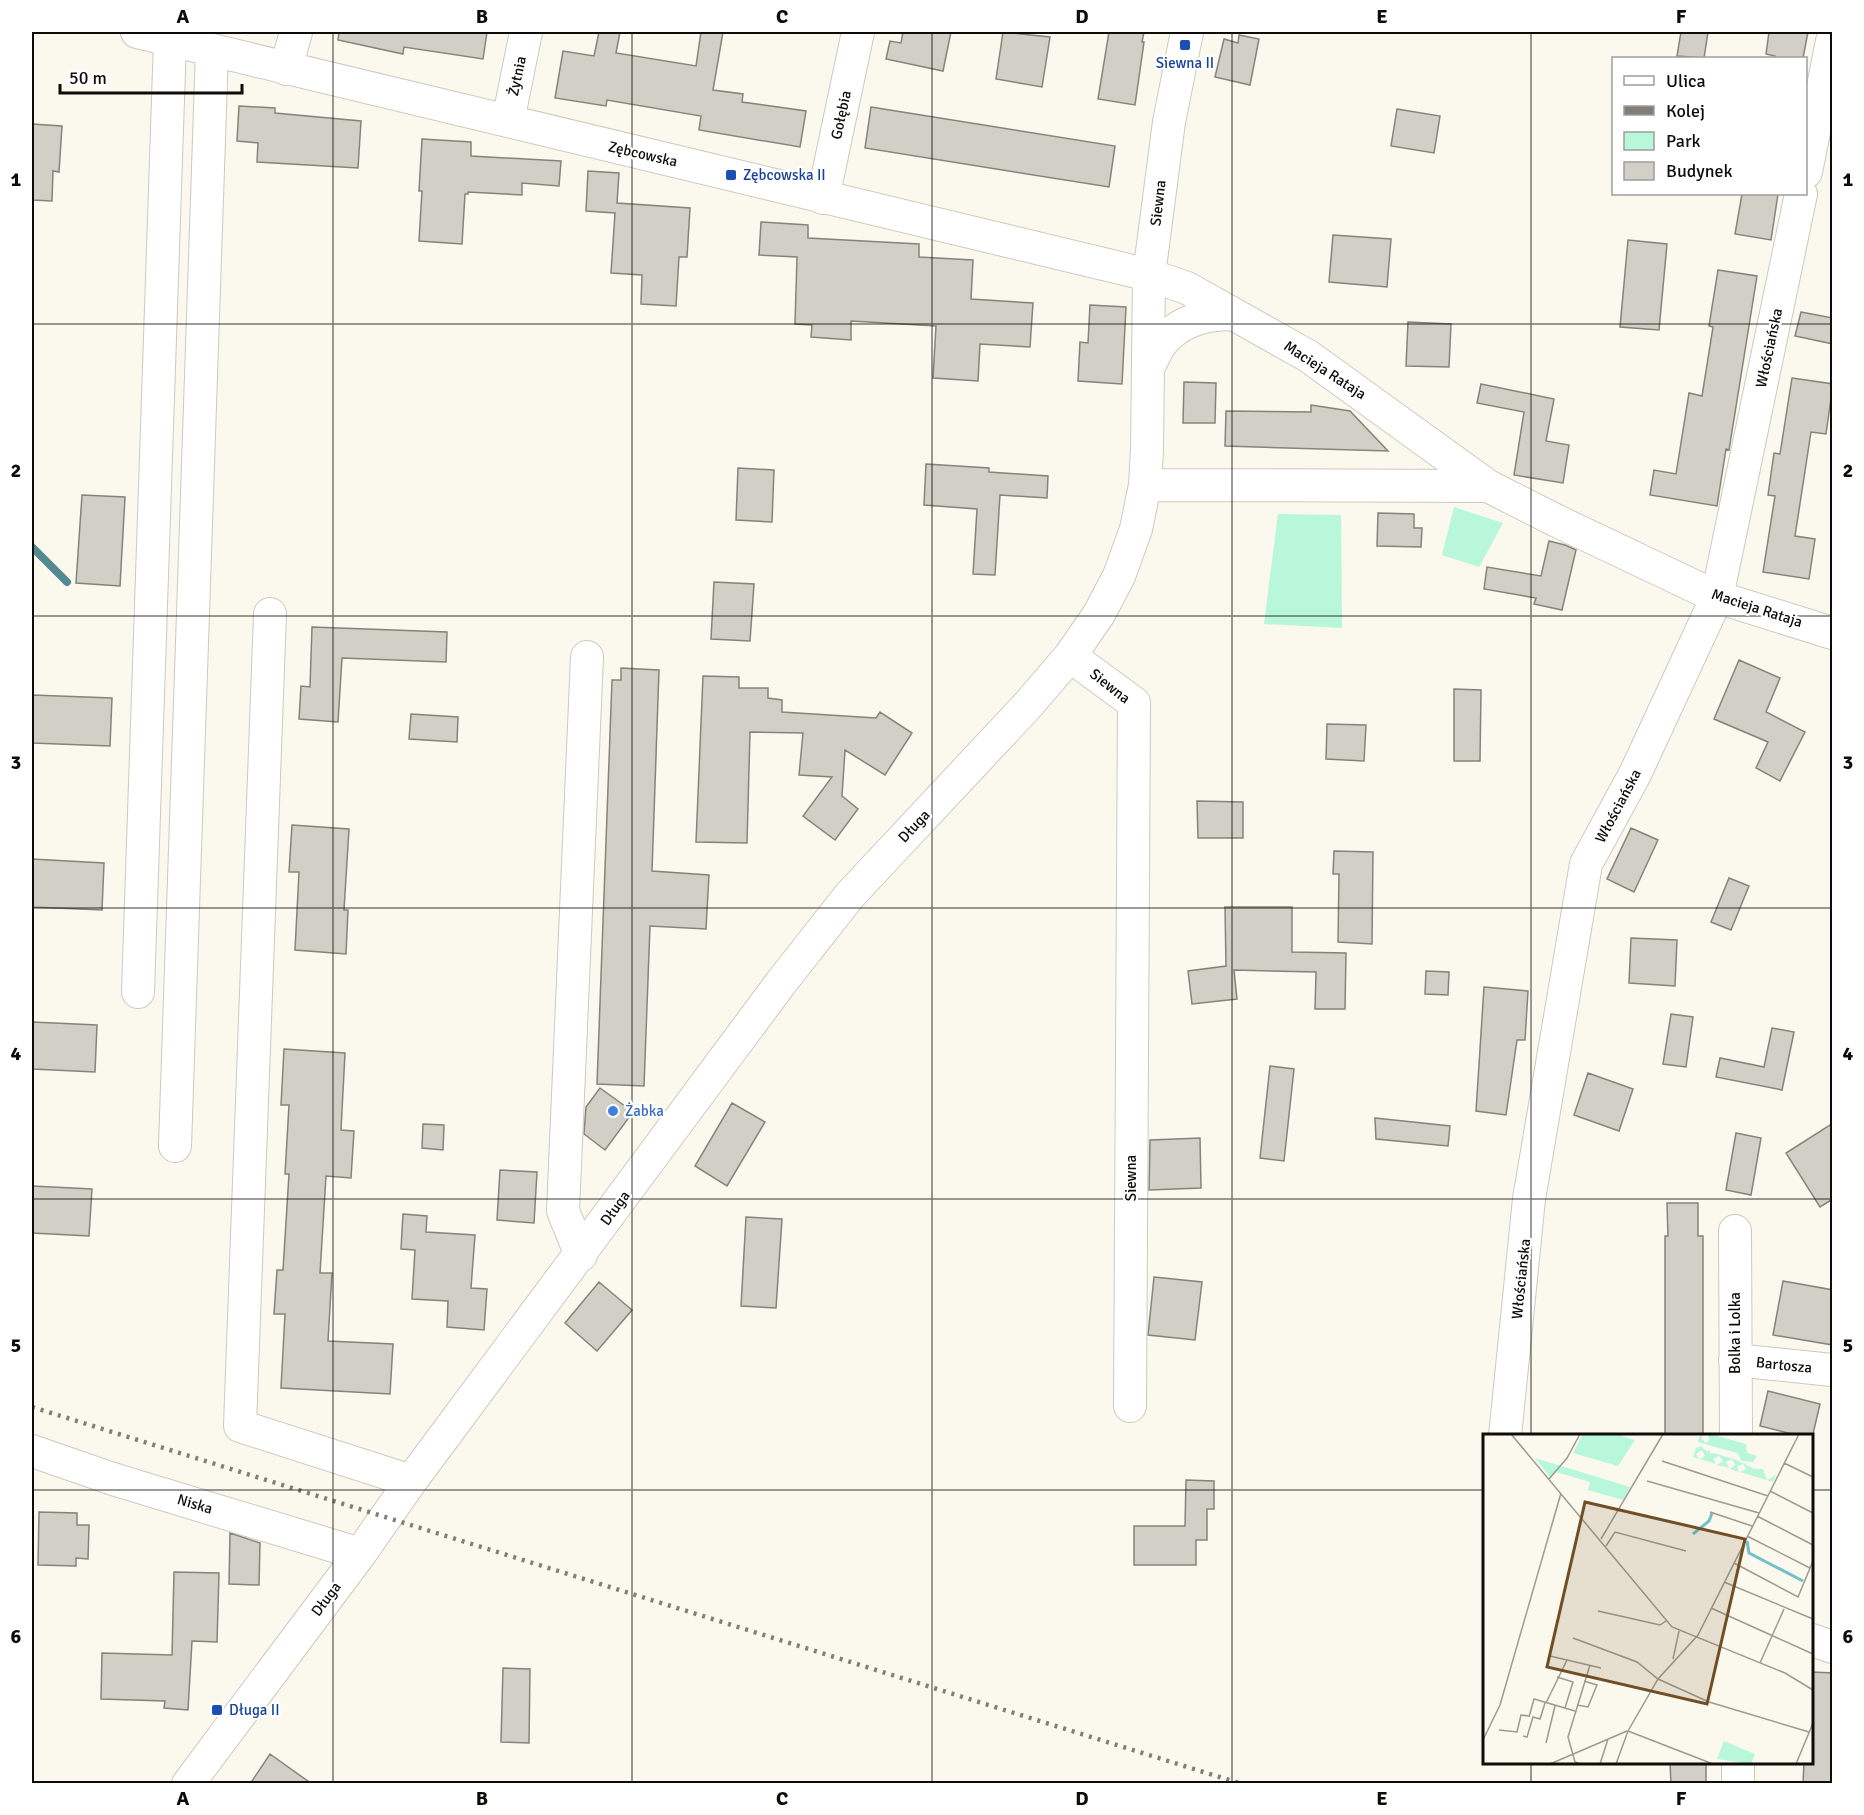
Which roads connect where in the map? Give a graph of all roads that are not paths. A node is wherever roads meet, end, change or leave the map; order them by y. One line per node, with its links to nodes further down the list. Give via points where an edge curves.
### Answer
1 (136, 32): 6 (street, Zębcowska)
2 (296, 32): 9 (street)
3 (526, 32): 10 (street, Żytnia)
4 (858, 32): 13 (street, Gołębia)
5 (1187, 32): 14 (street, Siewna, via 1169,122)
6 (170, 40): 8 (street, Zębcowska); 24 (street)
7 (1833, 41): 11 (street)
8 (212, 50): 9 (street, Zębcowska); 25 (street)
9 (286, 69): 10 (street, Zębcowska)
10 (508, 121): 13 (street, Zębcowska)
11 (1807, 167)
12 (1801, 195): 19 (street, Włościańska)
13 (824, 198): 14 (street, Zębcowska)
14 (1149, 276): 15 (street, Macieja Rataja, via 1187,288); 16 (street, Siewna)
15 (1232, 314): 16 (street, via 1209,314 1183,325 1160,345); 18 (street, Macieja Rataja, via 1308,356)
16 (1149, 366): 17 (street, Siewna)
17 (1145, 485): 18 (street, Macieja Rataja); 22 (street, Siewna, via 1136,529 1119,576)
18 (1488, 486): 19 (street, Macieja Rataja)
19 (1717, 597): 21 (street, Macieja Rataja); 31 (street, Włościańska, via 1635,774 1586,864 1529,1199)
20 (270, 614): 34 (street, via 240,1426)
21 (1833, 633)
22 (1070, 656): 27 (street, Długa, via 850,895); 30 (street, Siewna, via 1134,703)
23 (587, 657): 27 (street, via 563,1211)
24 (138, 992)
25 (175, 1146)
26 (1735, 1231): 28 (street, Bolka i Lolka)
27 (581, 1255): 34 (street, Długa)
28 (1735, 1360): 29 (street, Bartosza); 32 (street, Bolka i Lolka)
29 (1833, 1370)
30 (1130, 1406)
31 (1504, 1434)
32 (1736, 1434)
33 (32, 1451): 35 (street, Niska)
34 (411, 1481): 35 (street, Długa)
35 (360, 1554): 39 (street, Długa)
36 (1813, 1640): 37 (street)
37 (1833, 1647)
38 (1738, 1764): 40 (street)
39 (188, 1784)
40 (1738, 1784)

